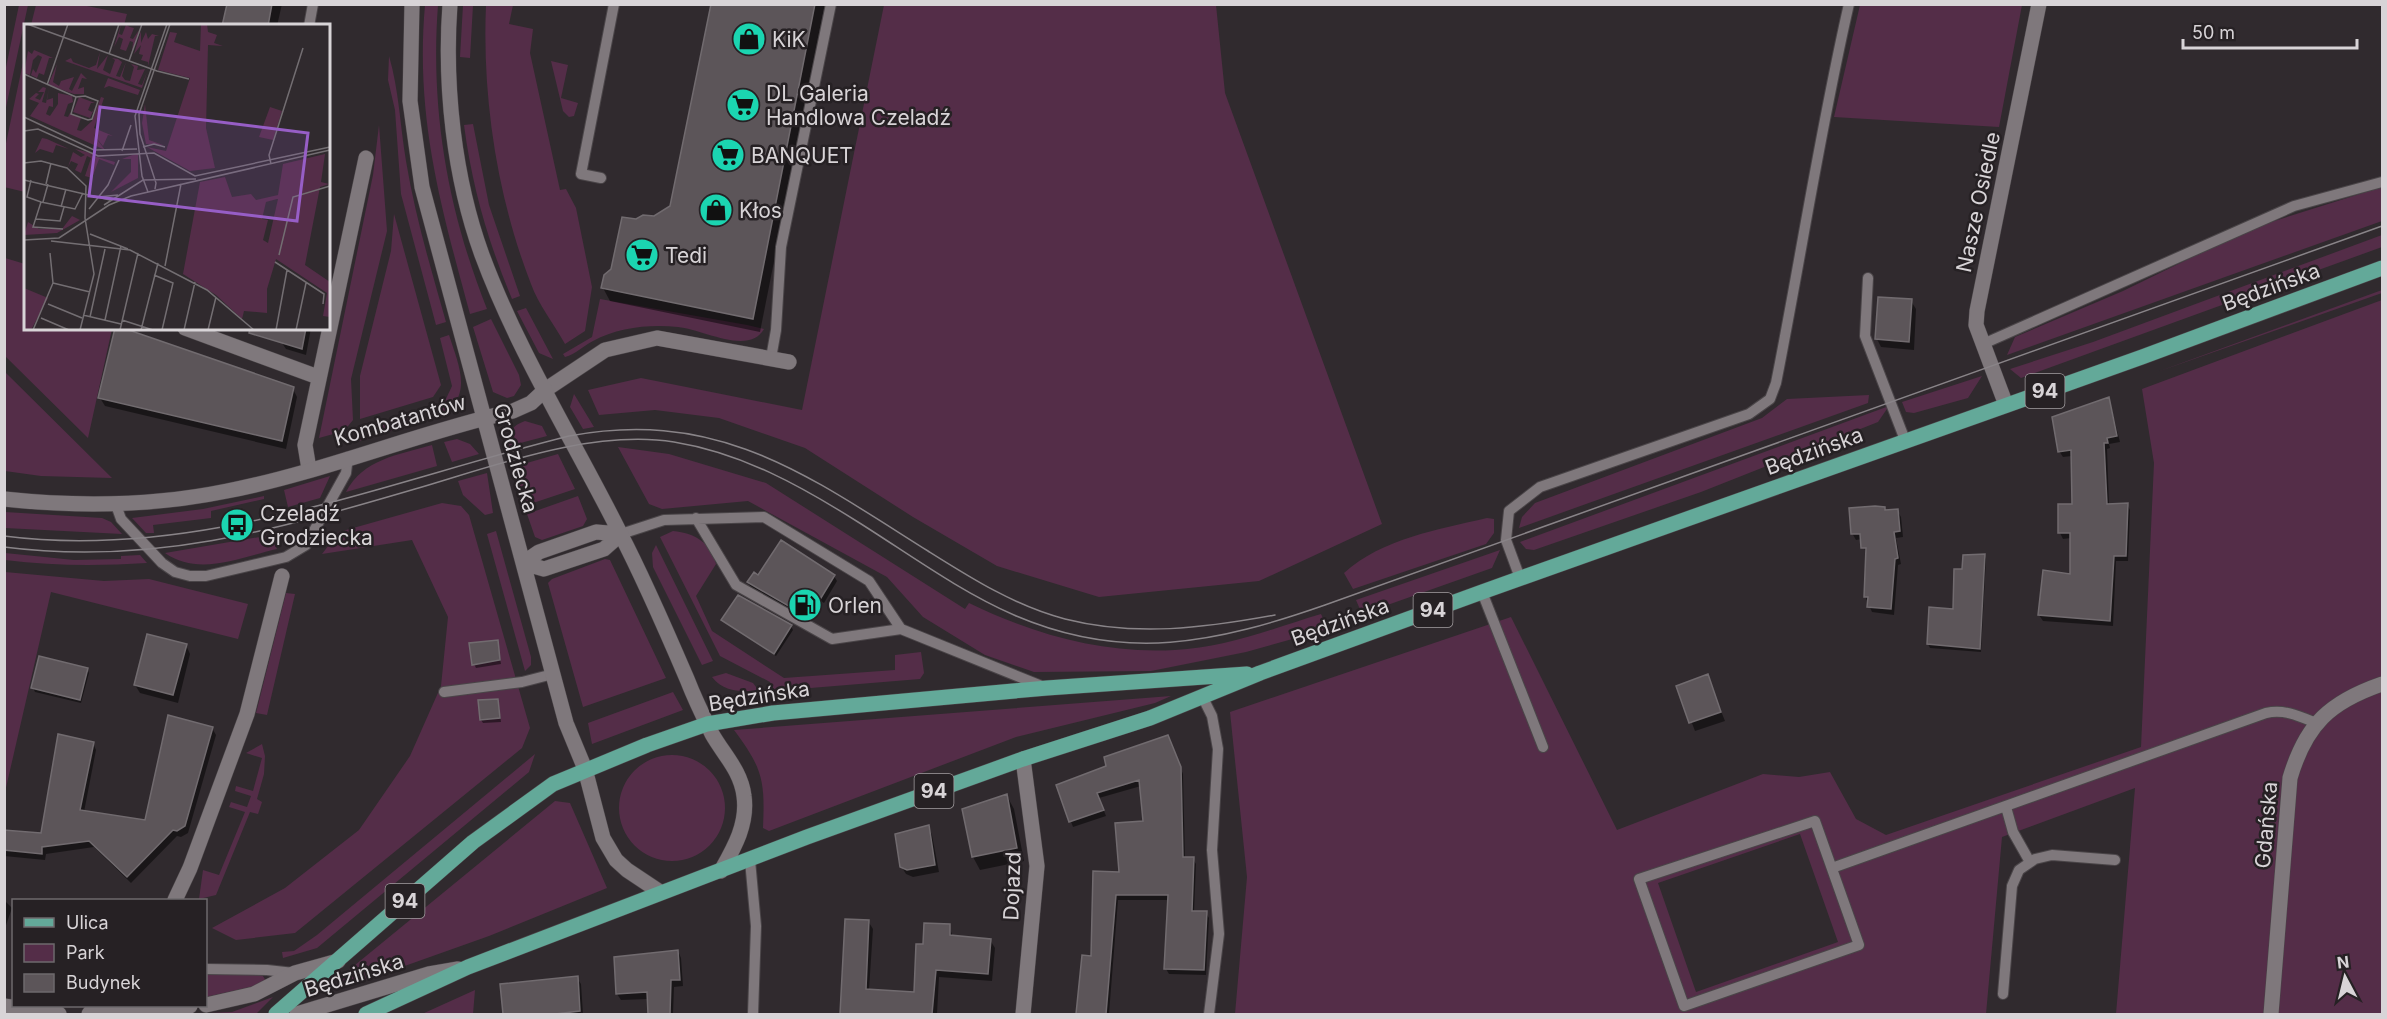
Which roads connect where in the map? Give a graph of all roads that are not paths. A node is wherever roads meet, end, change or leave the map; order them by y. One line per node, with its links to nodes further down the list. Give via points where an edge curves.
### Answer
1 (313, 4): 8 (lane)
2 (412, 4): 23 (street, Grodziecka, via 411,101 422,187)
3 (450, 4): 21 (street, via 452,106 465,192 482,254 504,309)
4 (614, 4): 10 (lane, via 581,174)
5 (831, 4): 18 (lane, via 781,247)
6 (1849, 4): 33 (lane, via 1825,108 1811,205 1770,399 1749,414 1540,487 1509,511 1506,540)
7 (2039, 4): 17 (street, Nasze Osiedle, via 1977,310 1976,325)
8 (309, 24)
9 (366, 158): 14 (street)
10 (601, 178)
11 (2382, 182): 17 (lane, via 2294,206)
12 (2382, 268): 22 (main road, Będzińska / 94)
13 (1868, 278): 24 (lane, via 1865,336)
14 (330, 322)
15 (189, 330): 20 (street)
16 (328, 330): 20 (street)
17 (1983, 344): 22 (street, Nasze Osiedle)
18 (771, 358): 19 (street, Kombatantów); 21 (street, Kombatantów, via 657,338 605,350)
19 (789, 362)
20 (318, 376): 26 (street, via 305,445)
21 (545, 390): 23 (street, Kombatantów, via 531,403); 30 (street)
22 (2006, 405): 24 (main road, Będzińska / 94)
23 (483, 418): 25 (street, Kombatantów); 31 (street, Grodziecka)
24 (1905, 440): 33 (main road, Będzińska / 94)
25 (348, 458): 26 (street, Kombatantów); 28 (lane, via 346,472 306,545 286,557 206,576 176,572 162,563 121,519)
26 (309, 469): 28 (street, Kombatantów, via 228,491)
27 (4, 499): 28 (street, Kombatantów)
28 (116, 505)
29 (696, 518): 30 (lane, via 664,520); 35 (lane, via 764,518 869,581); 35 (lane, via 736,585 832,639)
30 (621, 534): 31 (street, via 596,532 539,552); 43 (street)
31 (523, 563): 37 (street, Grodziecka)
32 (282, 576): 54 (street, via 247,714)
33 (1520, 578): 34 (main road, Będzińska / 94)
34 (1482, 592): 36 (main road, Będzińska / 94); 44 (lane)
35 (901, 629): 39 (lane)
36 (1260, 673): 39 (main road, Będzińska / 94); 41 (main road, Będzińska / 94)
37 (553, 674): 40 (lane); 46 (street, Grodziecka, via 566,723)
38 (2382, 684): 42 (street, Gdańska, via 2338,704)
39 (1047, 688): 43 (main road, Będzińska / 94, via 838,706)
40 (444, 693)
41 (1203, 698): 45 (main road, Będzińska / 94); 70 (lane, via 1212,716 1218,749 1212,850 1219,934)
42 (2316, 723): 47 (lane, via 2291,713 2266,713); 71 (street, Gdańska, via 2302,744 2290,778)
43 (707, 724): 46 (main road, Będzińska / 94); 52 (street, via 732,763 744,797 738,840)
44 (1543, 747)
45 (1023, 759): 48 (main road, Będzińska / 94); 69 (street, Dojazd, via 1037,866)
46 (585, 770): 53 (street, Grodziecka, via 603,838 627,870); 55 (main road, Będzińska / 94, via 553,784 473,842)
47 (2006, 807): 50 (lane, via 2013,832); 51 (lane)
48 (750, 860): 52 (main road, Będzińska / 94); 68 (lane, via 756,926)
49 (2115, 860): 50 (lane, via 2052,855)
50 (2030, 862): 59 (lane, via 2019,870 2012,886)
51 (1832, 867): 51 (lane, via 1815,821 1639,879 1684,1006 1859,945)
52 (721, 871): 53 (main road, 94)
53 (660, 892): 56 (main road, Będzińska / 94)
54 (175, 899)
55 (338, 961): 58 (street, Będzińska); 65 (main road, Będzińska / 94)
56 (468, 967): 66 (street, Będzińska, via 429,974); 67 (main road, 94)
57 (207, 969): 58 (lane)
58 (295, 973): 60 (street, Będzińska, via 254,994)
59 (2003, 994)
60 (207, 1005)
61 (4, 1006): 63 (street)
62 (140, 1007): 64 (street)
63 (59, 1014)
64 (105, 1014)
65 (276, 1014)
66 (297, 1014)
67 (366, 1014)
68 (753, 1014)
69 (1023, 1014)
70 (1209, 1014)
71 (2271, 1014)

